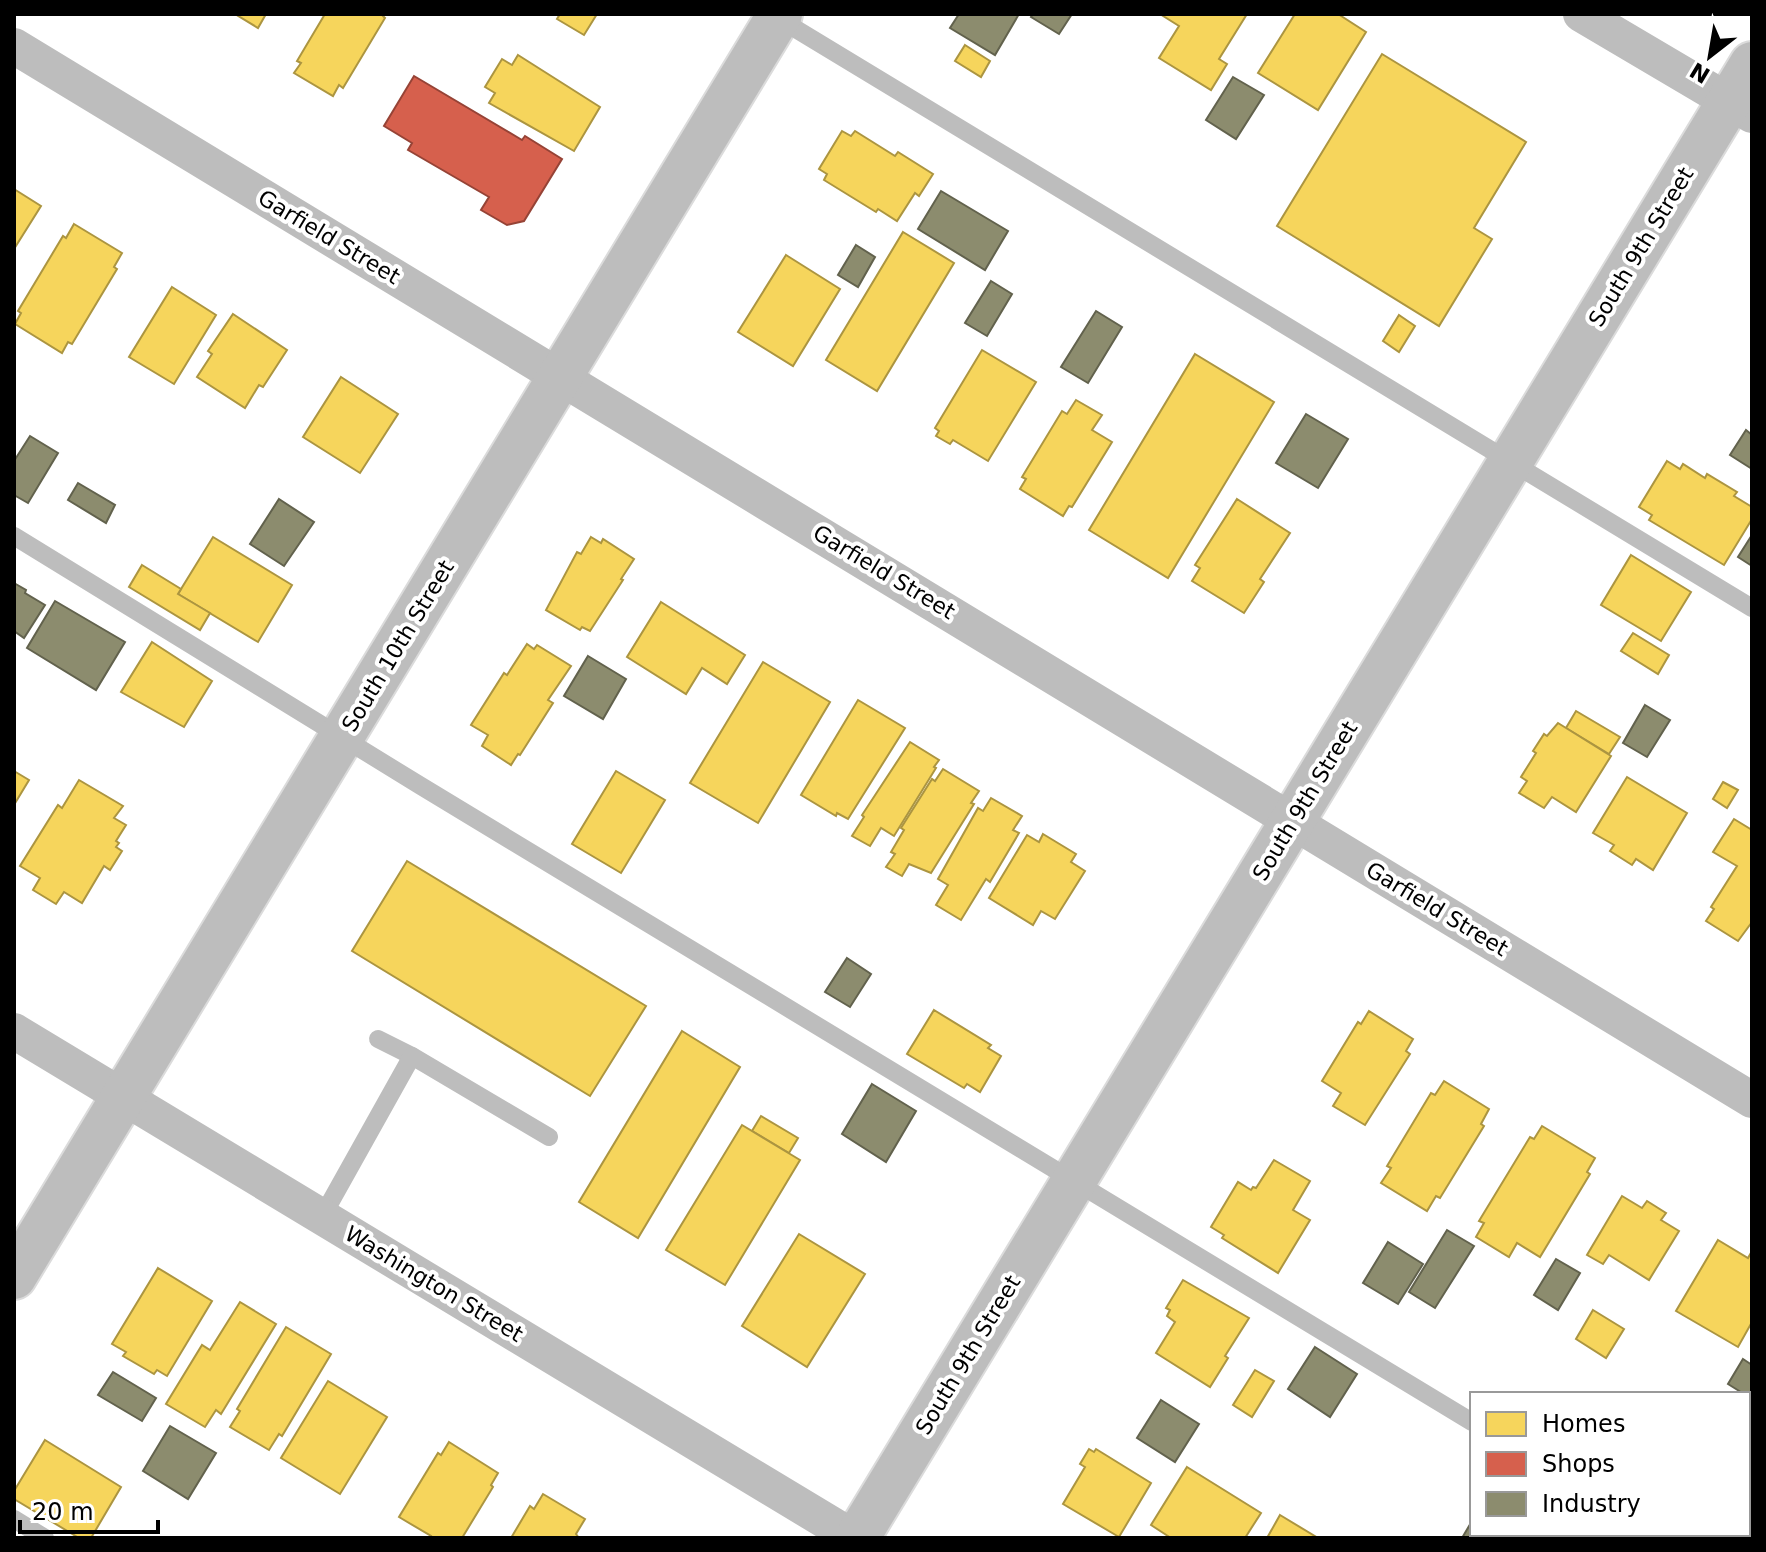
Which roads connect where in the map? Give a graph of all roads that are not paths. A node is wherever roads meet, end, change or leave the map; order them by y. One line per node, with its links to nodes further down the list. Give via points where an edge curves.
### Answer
1 (1581, 14): 5 (street)
2 (777, 15): 6 (main road, South 10th Street); 7 (lane)
3 (14, 46): 6 (street, Garfield Street)
4 (1752, 64): 5 (main road, South 9th Street)
5 (1741, 108): 7 (main road, South 9th Street)
6 (561, 377): 10 (main road, South 10th Street); 11 (street, Garfield Street)
7 (1511, 460): 9 (lane); 11 (main road, South 9th Street)
8 (14, 536): 10 (lane)
9 (1752, 608)
10 (344, 737): 15 (main road, South 10th Street); 18 (lane)
11 (1293, 821): 16 (street, Garfield Street); 18 (main road, South 9th Street)
12 (14, 1031): 15 (street, Washington Street)
13 (378, 1039): 14 (lane)
14 (412, 1056): 17 (lane); 19 (lane)
15 (124, 1097): 19 (street, Washington Street); 20 (main road, South 10th Street)
16 (1752, 1100)
17 (549, 1137)
18 (1075, 1180): 21 (lane); 24 (main road, South 9th Street)
19 (322, 1217): 24 (street, Washington Street)
20 (14, 1277)
21 (1470, 1421)
22 (14, 1519): 23 (lane)
23 (45, 1538)
24 (856, 1538)

